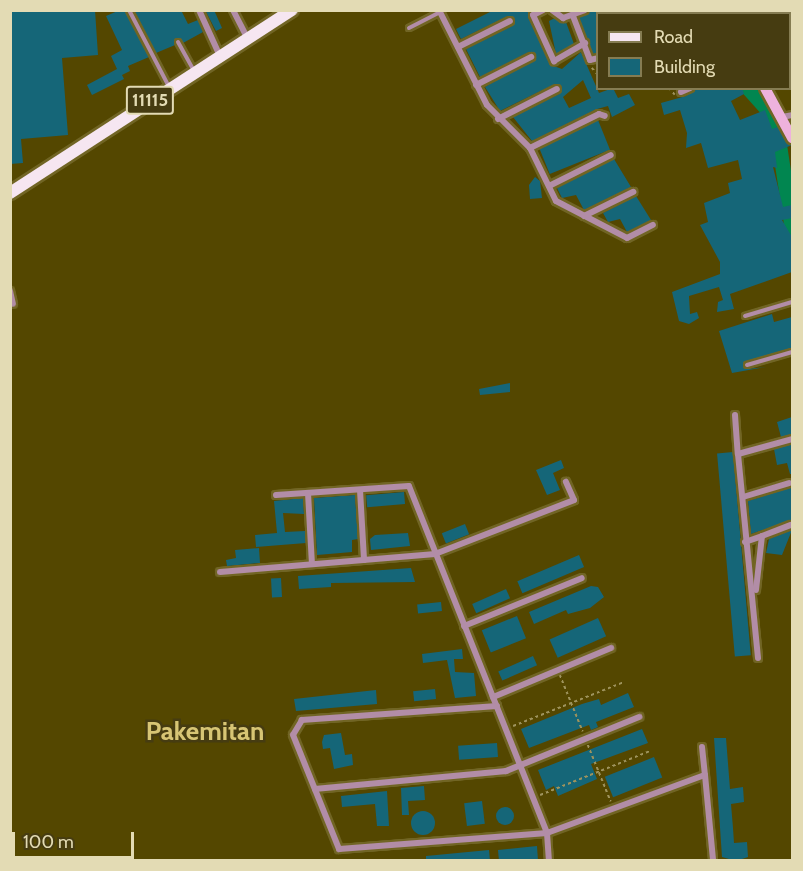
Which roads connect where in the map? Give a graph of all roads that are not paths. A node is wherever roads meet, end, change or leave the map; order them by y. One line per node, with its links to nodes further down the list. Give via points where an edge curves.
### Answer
1 (129, 10): 21 (lane)
2 (199, 10): 16 (street)
3 (233, 10): 12 (street)
4 (292, 10): 12 (main road, 11115)
5 (543, 10): 14 (street, via 533,15 554,61)
6 (552, 10): 9 (street, via 561,18)
7 (585, 10): 9 (street)
8 (440, 11): 11 (lane); 15 (street)
9 (573, 16): 14 (street)
10 (510, 21): 15 (street)
11 (409, 28)
12 (247, 37): 16 (main road, 11115)
13 (178, 42): 19 (lane)
14 (585, 43): 18 (street)
15 (458, 47): 20 (street)
16 (219, 56): 19 (main road, 11115)
17 (531, 57): 20 (street)
18 (594, 59)
19 (194, 72): 21 (main road, 11115)
20 (476, 84): 28 (street)
21 (169, 87): 34 (main road, 11115)
22 (557, 89): 28 (street)
23 (686, 90): 25 (street)
24 (767, 90): 27 (street)
25 (681, 92)
26 (605, 116): 30 (street, via 598,114)
27 (787, 117): 29 (street)
28 (498, 119): 30 (street)
29 (792, 138)
30 (530, 148): 32 (street)
31 (610, 155): 32 (street)
32 (549, 186): 36 (street, via 556,201)
33 (633, 192): 35 (street)
34 (10, 193)
35 (594, 211): 36 (street); 37 (street)
36 (584, 216): 37 (street)
37 (600, 225): 38 (street, via 627,238)
38 (653, 225)
39 (10, 291): 41 (street)
40 (792, 302): 42 (lane)
41 (13, 304)
42 (745, 316)
43 (792, 352): 44 (lane)
44 (747, 365)
45 (735, 415): 47 (street)
46 (792, 439): 47 (street)
47 (738, 453): 53 (street)
48 (566, 482): 57 (street, via 574,500)
49 (789, 483): 53 (street)
50 (360, 490): 51 (street); 57 (street, via 409,486); 58 (street)
51 (308, 493): 52 (street); 59 (street)
52 (276, 495)
53 (743, 497): 56 (street)
54 (791, 525): 55 (street)
55 (762, 536): 56 (street); 62 (street)
56 (746, 542): 62 (street)
57 (435, 554): 58 (street); 63 (street)
58 (364, 560): 59 (street)
59 (312, 564): 60 (street)
60 (220, 572)
61 (582, 578): 63 (street)
62 (754, 599): 65 (street)
63 (464, 626): 66 (street)
64 (611, 648): 66 (street)
65 (758, 658)
66 (493, 697): 67 (street)
67 (497, 706): 70 (street); 72 (street, via 302,720 293,735)
68 (639, 717): 70 (street)
69 (702, 747): 71 (street)
70 (520, 765): 72 (street, via 506,771); 73 (street)
71 (705, 775): 73 (street); 75 (street)
72 (315, 789): 73 (street, via 339,849)
73 (547, 833): 74 (street)
74 (549, 861)
75 (713, 861)

